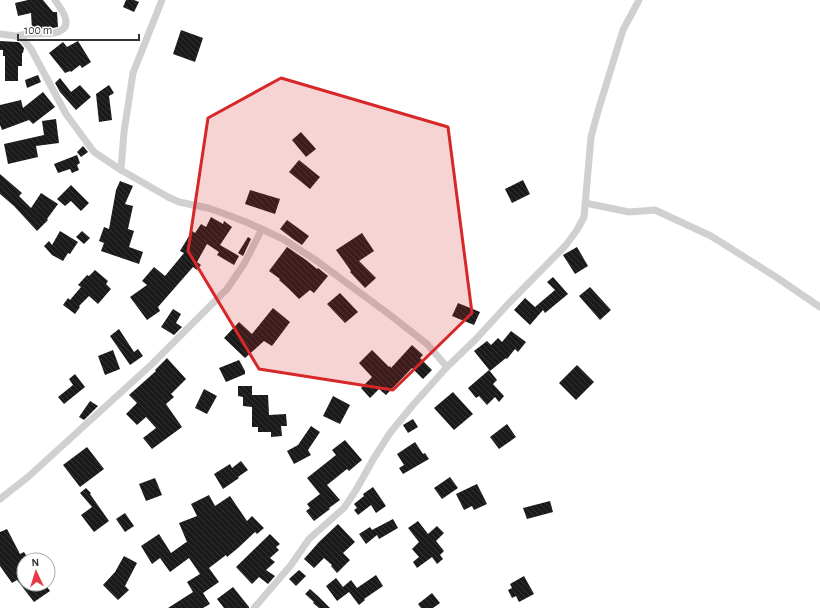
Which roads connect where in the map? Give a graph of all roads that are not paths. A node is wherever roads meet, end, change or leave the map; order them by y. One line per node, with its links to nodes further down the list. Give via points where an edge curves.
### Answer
1 (55, 0): 5 (street, via 65,17 66,25 63,29 54,33)
2 (162, 0): 6 (street, via 133,73)
3 (639, 0): 7 (street, via 623,30 591,137)
4 (0, 34): 5 (street)
5 (16, 36): 6 (street, via 23,39 31,49 66,114 94,152)
6 (121, 170): 8 (street, via 179,202 208,208)
7 (585, 203): 9 (street, via 629,212 655,210 711,236); 10 (street, via 584,217 566,245)
8 (262, 229): 10 (street, via 284,239 317,260 427,344); 11 (street, via 244,264 227,289 151,365 28,478)
9 (820, 307)
10 (447, 367): 12 (street, via 390,433 344,508 309,539 291,565)
11 (0, 499)
12 (254, 608)

